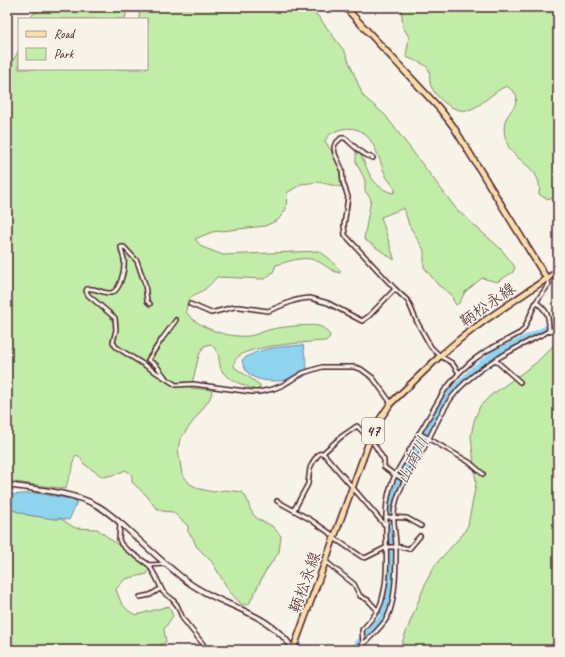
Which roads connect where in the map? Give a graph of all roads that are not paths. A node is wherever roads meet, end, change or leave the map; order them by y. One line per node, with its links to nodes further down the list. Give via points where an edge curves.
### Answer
1 (345, 7): 4 (main road, via 453,126)
2 (373, 158): 5 (street, via 356,149 345,138 341,138 335,144 348,197 344,231)
3 (558, 271): 4 (main road, 鞆松永線)
4 (547, 279): 6 (street, via 549,284); 12 (main road, 鞆松永線 / 47, via 484,321)
5 (395, 289): 8 (street, via 363,321 328,303 310,298 293,301 268,311 240,307 212,313); 12 (street, via 408,300 431,346)
6 (536, 302): 11 (street, via 547,311); 14 (street, via 520,333 486,351)
7 (150, 304): 15 (street, via 147,301 145,284 137,261 124,247 121,247 124,260 122,276 116,291 112,293 90,288 86,291 115,318 113,342 116,347)
8 (190, 304)
9 (176, 320): 15 (street, via 148,360 156,365)
10 (558, 328): 11 (street)
11 (549, 330): 13 (street)
12 (440, 356): 14 (street, via 452,363); 17 (main road, 鞆松永線 / 47)
13 (495, 360): 16 (street); 19 (street, via 467,382 453,397)
14 (459, 373): 18 (street, via 444,392)
15 (167, 380): 17 (street, via 176,384 260,392 283,386 311,369 332,366 354,367 373,378)
16 (520, 382)
17 (391, 402): 20 (main road, 鞆松永線 / 47)
18 (420, 434): 19 (street); 23 (street)
19 (428, 438): 22 (street, via 470,462); 24 (street)
20 (370, 439): 21 (street, via 357,426); 23 (street, via 384,460 384,467); 26 (main road, 鞆松永線 / 47)
21 (323, 453): 26 (street); 28 (street, via 318,454 314,460 308,484)
22 (483, 474)
23 (396, 475): 24 (street); 29 (street, via 389,492)
24 (405, 479): 30 (street)
25 (7, 485): 31 (street, via 77,497 96,505)
26 (352, 487): 32 (street); 35 (main road, 鞆松永線 / 47)
27 (277, 501): 28 (street)
28 (294, 510): 35 (street)
29 (387, 518): 30 (street); 32 (street)
30 (394, 518): 33 (street, via 407,518); 37 (street)
31 (120, 523): 39 (street); 40 (street, via 121,544)
32 (386, 524): 36 (street)
33 (421, 526)
34 (420, 536): 37 (street, via 409,549)
35 (334, 537): 36 (street, via 365,558); 38 (main road, 鞆松永線 / 47)
36 (388, 547): 37 (street); 43 (street, via 386,576)
37 (395, 547): 44 (street, via 393,597 387,618)
38 (325, 561): 43 (street, via 354,584 360,596 368,600); 46 (main road, 鞆松永線 / 47)
39 (166, 564): 40 (street); 46 (street, via 196,588 264,620)
40 (149, 565): 41 (street)
41 (160, 589): 42 (street); 45 (street, via 172,599 182,619)
42 (140, 597)
43 (378, 611): 44 (street, via 362,630)
44 (363, 644): 47 (street)
45 (206, 650)
46 (293, 650)
47 (358, 650)

